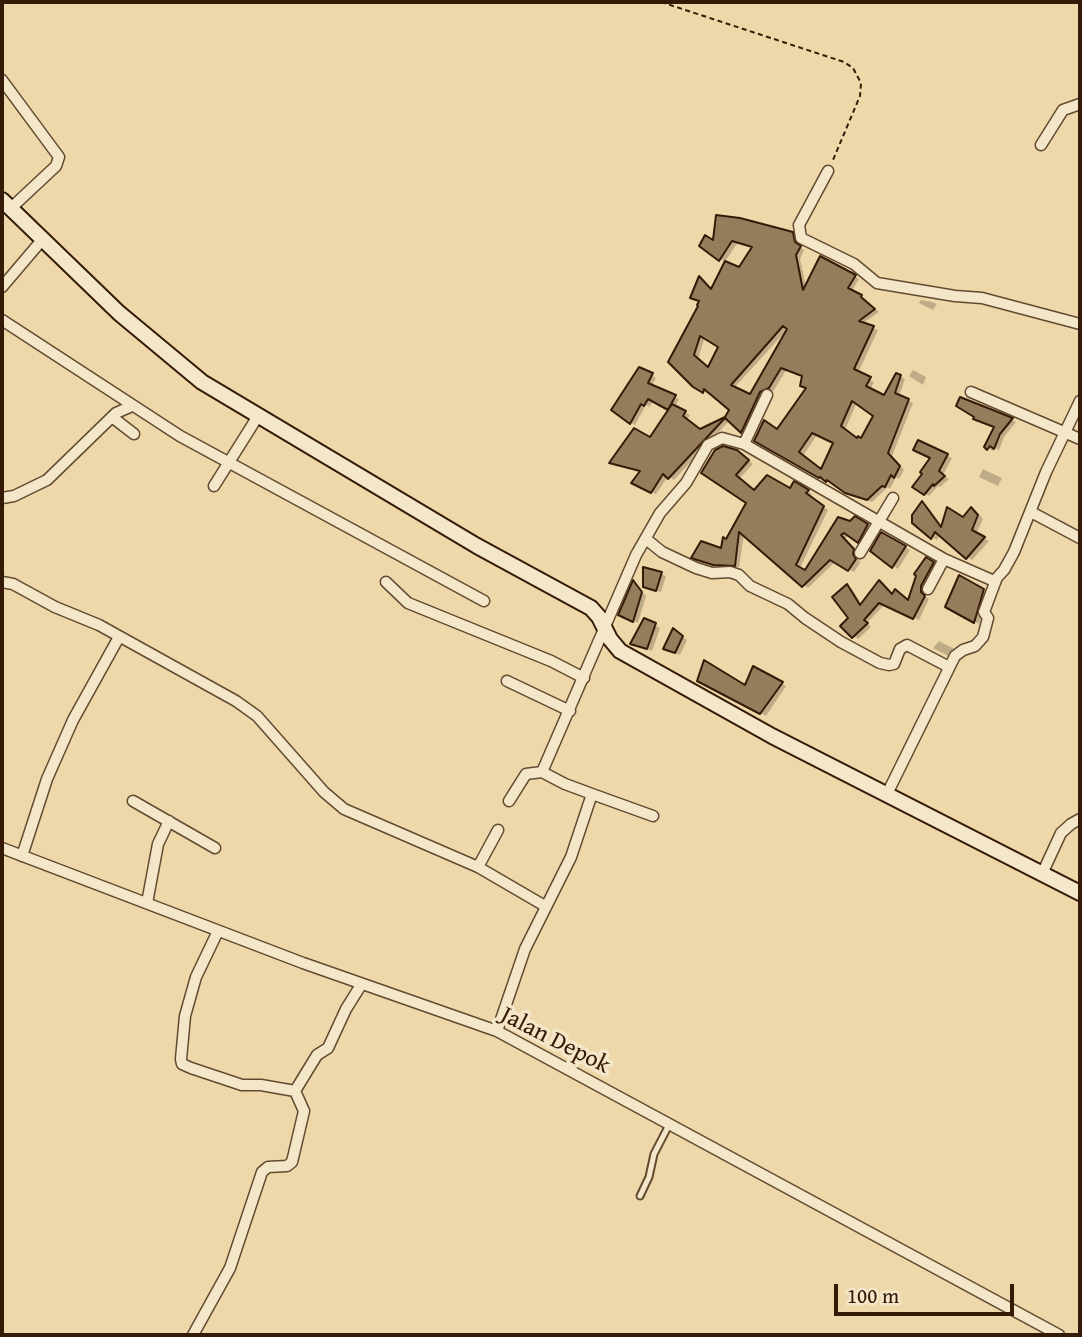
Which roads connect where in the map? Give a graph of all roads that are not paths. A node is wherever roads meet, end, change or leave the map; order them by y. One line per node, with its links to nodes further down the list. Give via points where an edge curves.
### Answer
1 (2, 80): 5 (street, via 59,157 56,166)
2 (1080, 104): 3 (street, via 1063,110)
3 (1041, 145)
4 (828, 171): 9 (street, via 799,225 801,238 854,264 877,283 982,298)
5 (6, 204): 6 (street)
6 (42, 240): 7 (street); 14 (street, via 192,375)
7 (2, 287)
8 (2, 320): 13 (street)
9 (1080, 324)
10 (971, 392): 16 (street)
11 (767, 395): 19 (street)
12 (1080, 401): 16 (street)
13 (132, 406): 15 (street); 20 (street)
14 (258, 416): 20 (street); 35 (street, via 591,608)
15 (115, 420): 17 (street); 22 (street, via 47,480)
16 (1066, 432): 18 (street); 24 (street)
17 (134, 434)
18 (1080, 439)
19 (744, 444): 25 (street); 27 (street, via 722,438 712,441)
20 (227, 466): 21 (street); 34 (street)
21 (214, 486)
22 (2, 498)
23 (893, 498): 25 (street)
24 (1031, 512): 26 (street); 30 (street)
25 (878, 522): 28 (street); 29 (street)
26 (1080, 538)
27 (646, 539): 35 (street); 37 (street, via 696,568 739,575 750,586 788,604 880,663 894,664 906,645)
28 (860, 553)
29 (944, 559): 30 (street); 33 (street)
30 (996, 580): 37 (street, via 985,606 988,622 980,643 959,653)
31 (2, 582): 36 (street)
32 (386, 582): 38 (street, via 408,603)
33 (928, 589)
34 (484, 601)
35 (606, 627): 38 (street); 43 (street, via 620,651)
36 (119, 637): 52 (street, via 73,720 47,779); 53 (street, via 247,708 344,809)
37 (949, 667): 43 (street)
38 (584, 678): 40 (street)
39 (507, 681): 40 (street)
40 (570, 711): 41 (street)
41 (542, 772): 42 (street); 45 (street, via 526,774)
42 (592, 794): 46 (street); 57 (street, via 571,857)
43 (887, 794): 54 (street)
44 (133, 801): 48 (street)
45 (509, 801)
46 (653, 816)
47 (1080, 819): 54 (street, via 1061,834)
48 (169, 821): 51 (street); 56 (street, via 158,844)
49 (498, 830): 53 (street)
50 (2, 848): 52 (street, Jalan Depok)
51 (215, 848)
52 (22, 856): 56 (street, Jalan Depok)
53 (478, 867): 57 (street)
54 (1042, 874): 55 (street)
55 (1080, 893)
56 (147, 904): 58 (street, Jalan Depok)
57 (545, 906): 60 (street)
58 (218, 931): 59 (street, Jalan Depok); 61 (street, via 195,977 182,1064 242,1085)
59 (361, 985): 60 (street, Jalan Depok); 61 (street, via 328,1048 317,1055)
60 (496, 1031): 62 (street, Jalan Depok)
61 (295, 1091): 64 (street, via 304,1111 292,1163 262,1172 230,1268)
62 (669, 1125): 63 (lane); 65 (street, Jalan Depok)
63 (640, 1196)
64 (193, 1335)
65 (1059, 1335)

